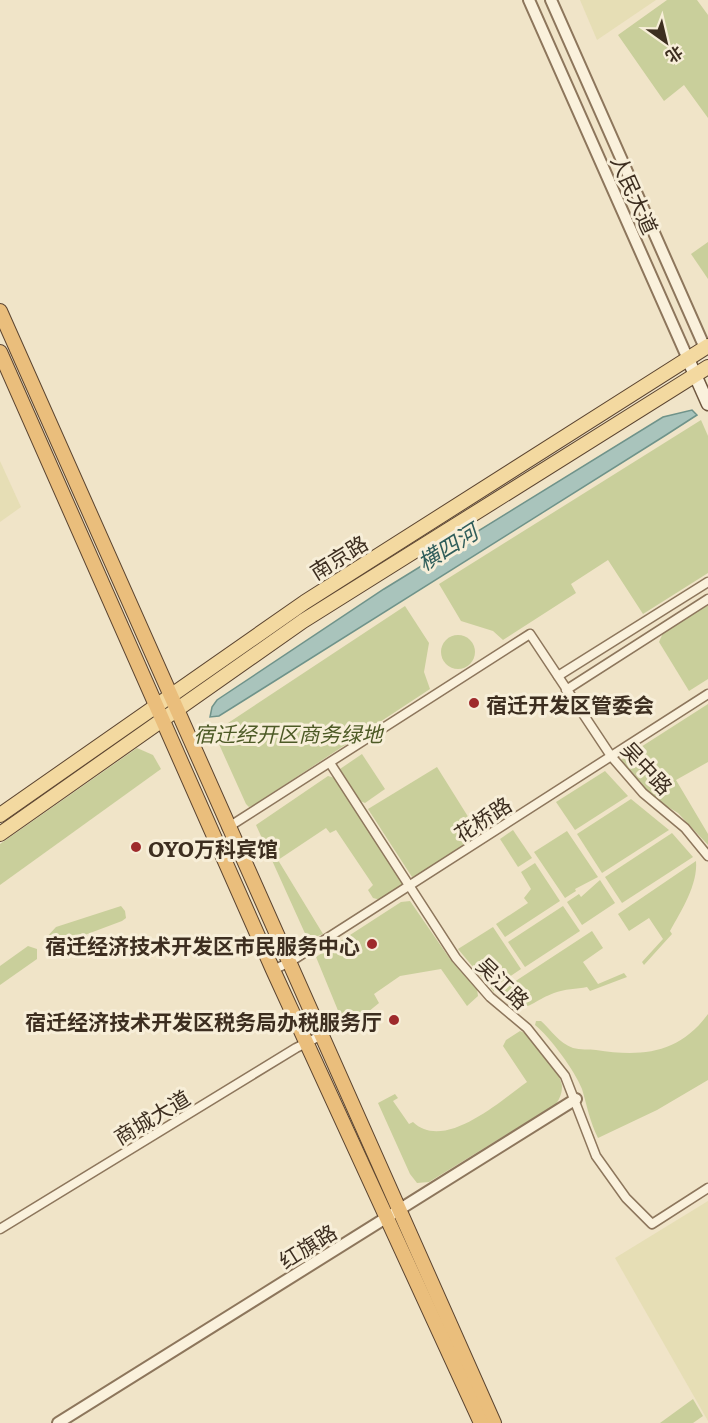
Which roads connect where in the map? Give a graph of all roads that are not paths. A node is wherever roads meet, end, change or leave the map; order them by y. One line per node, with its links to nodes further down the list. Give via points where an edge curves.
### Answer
1 (529, 0): 6 (street, 人民大道)
2 (551, 0): 4 (street, 人民大道)
3 (0, 311): 15 (highway)
4 (707, 349): 6 (main road, 南京路)
5 (0, 352): 16 (highway)
6 (688, 359): 8 (main road, 人民大道); 15 (main road, 南京路, via 305,602)
7 (708, 367): 8 (main road, 南京路)
8 (695, 375): 9 (main road, 人民大道); 17 (main road, 南京路, via 303,621)
9 (708, 404)
10 (708, 582): 12 (street)
11 (708, 599): 13 (street)
12 (558, 676): 13 (street, 吴中路); 20 (street, 吴中路, via 530,634)
13 (566, 690): 19 (street, 吴中路)
14 (708, 694): 19 (street, 花桥路)
15 (170, 696): 16 (main road, 南京路); 17 (highway)
16 (157, 705): 18 (highway); 21 (main road, 南京路)
17 (176, 710): 18 (main road, 南京路); 22 (highway)
18 (163, 719): 23 (main road, 南京路); 27 (highway)
19 (611, 756): 24 (street, 吴中路); 25 (street, 花桥路)
20 (330, 763): 22 (street); 25 (street, 吴江路)
21 (0, 815)
22 (227, 828): 26 (highway)
23 (0, 834)
24 (708, 856)
25 (410, 885): 26 (street, 花桥路); 30 (street, 吴江路, via 456,958 490,998 527,1028 548,1052)
26 (290, 962): 27 (street, 花桥路); 28 (highway)
27 (273, 970): 29 (highway)
28 (322, 1035): 29 (street, 商城大道); 32 (highway)
29 (308, 1041): 32 (highway); 33 (street, 商城大道)
30 (576, 1099): 31 (street, 吴江路, via 596,1156 626,1198 652,1224); 32 (street, 红旗路)
31 (708, 1188)
32 (394, 1214): 34 (street, 红旗路); 35 (highway); 36 (highway)
33 (0, 1229)
34 (58, 1423)
35 (481, 1423)
36 (494, 1423)

